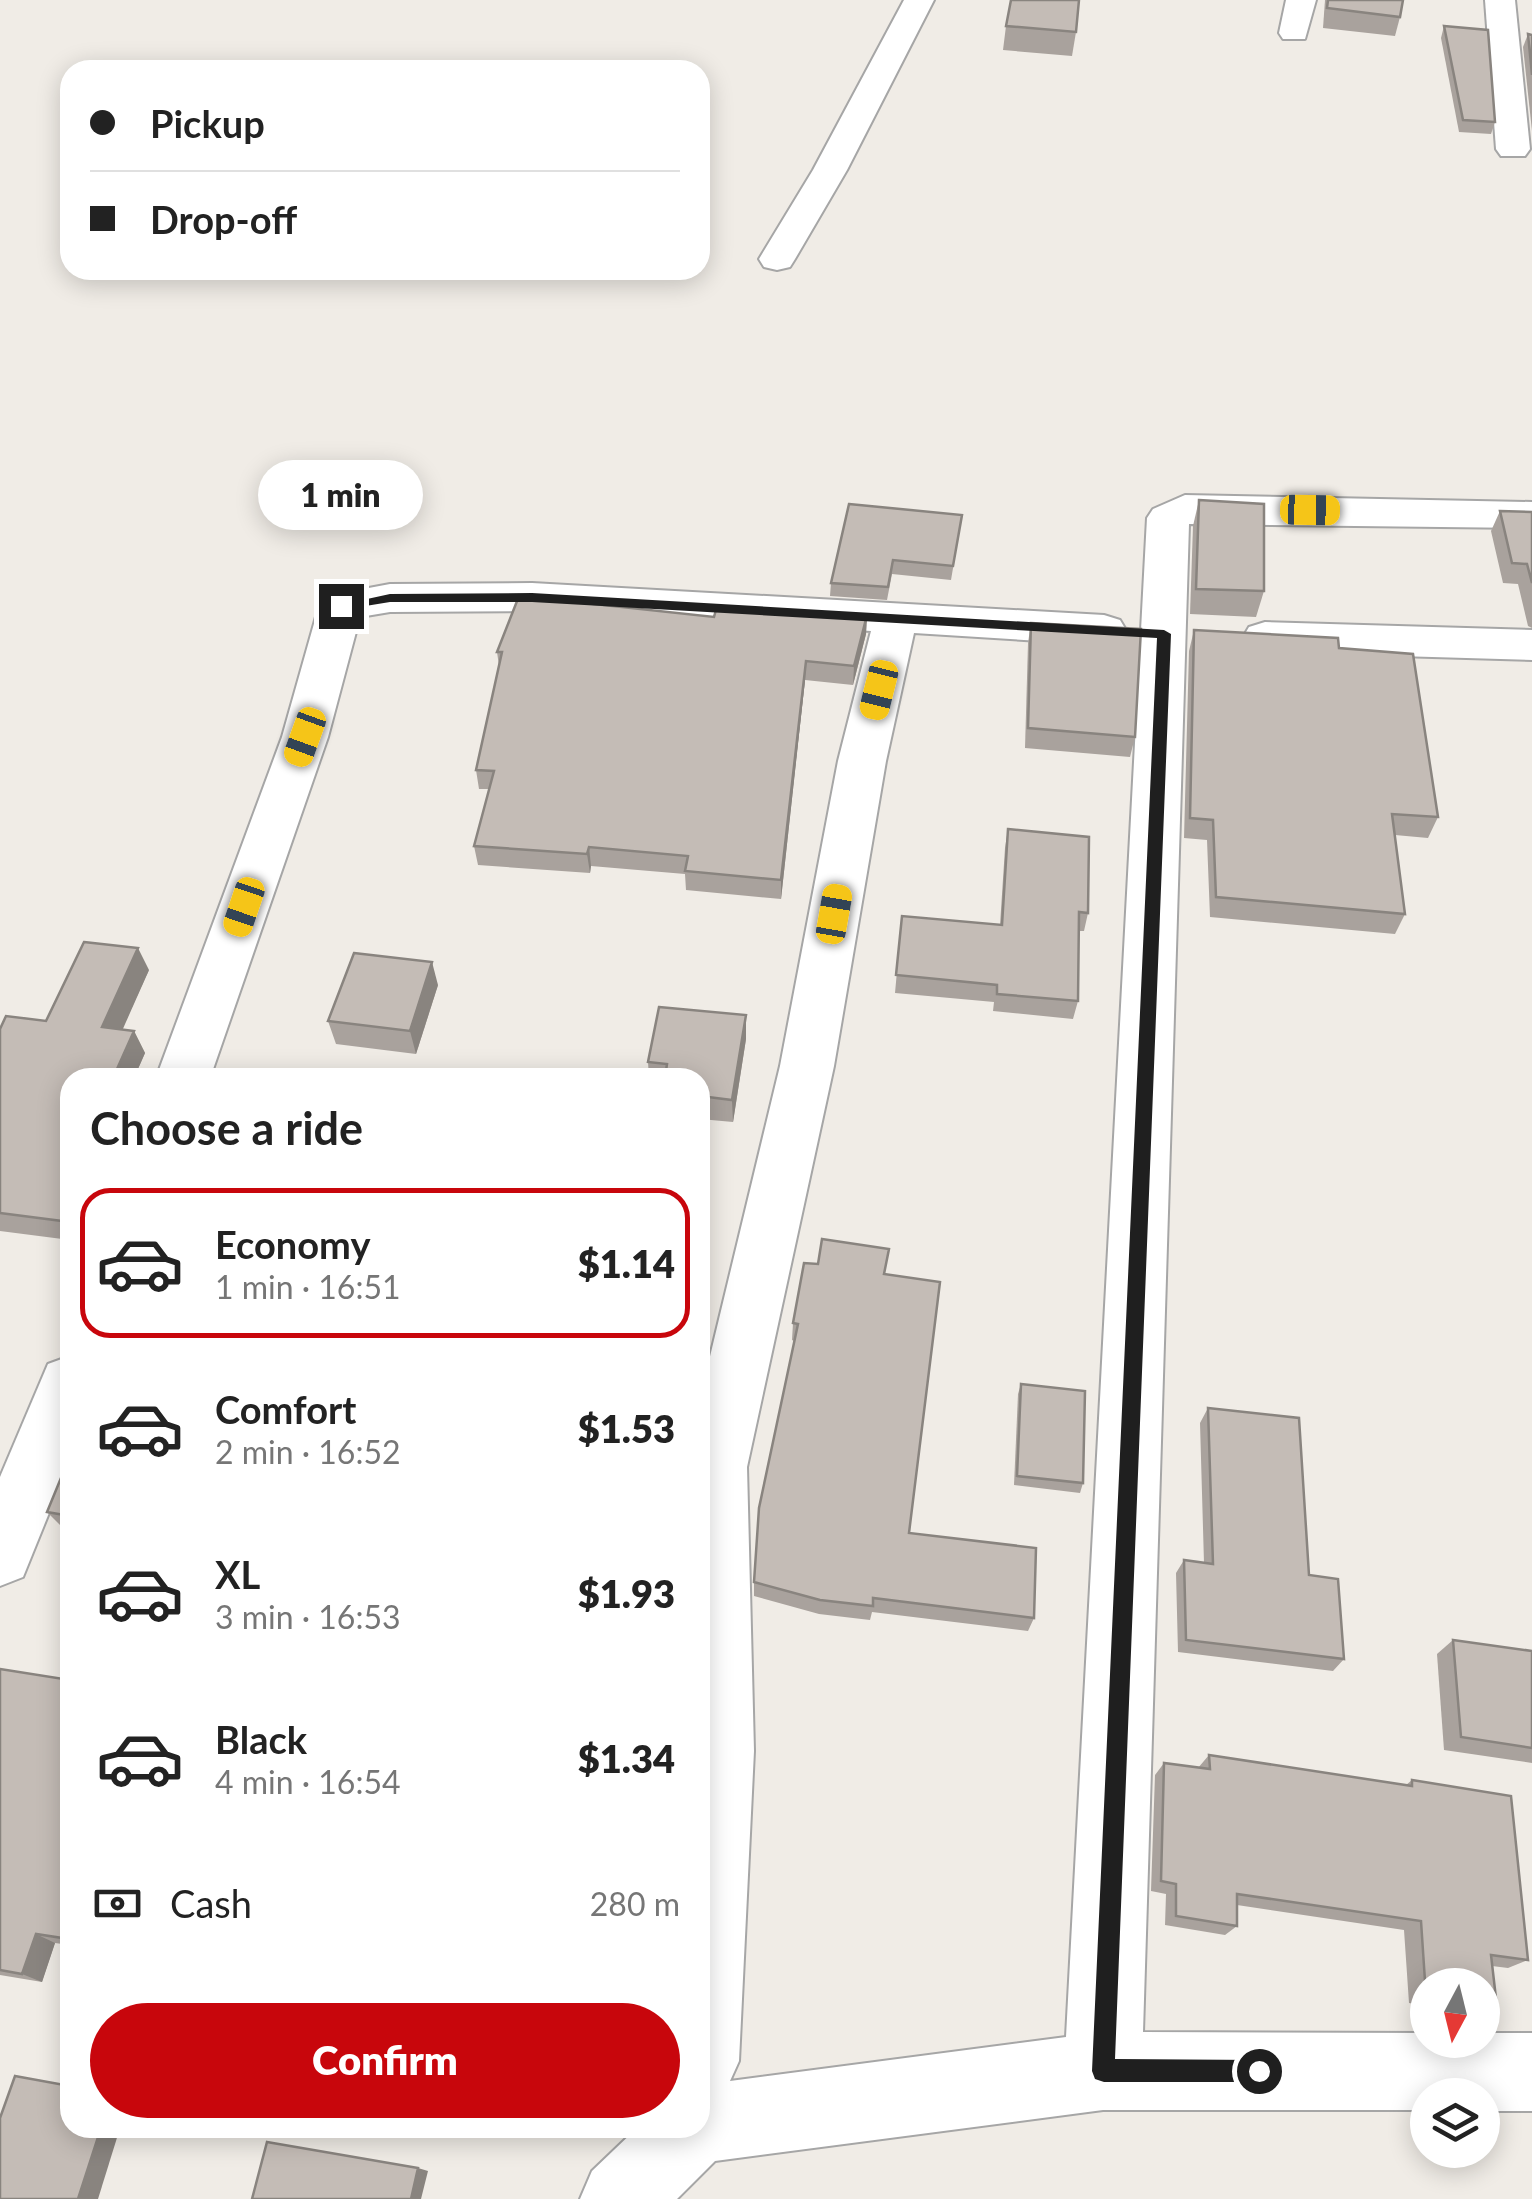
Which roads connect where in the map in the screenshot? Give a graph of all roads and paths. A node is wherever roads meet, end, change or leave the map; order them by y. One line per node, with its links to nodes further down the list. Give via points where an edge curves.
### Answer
1 (919, 0): 6 (street)
2 (1301, 0): 4 (street)
3 (1500, 0): 5 (street)
4 (1294, 33)
5 (1512, 149)
6 (776, 259)
7 (1532, 515): 9 (street, via 1184,508 1168,518)
8 (896, 618): 9 (street); 11 (street, via 532,598 390,598 341,606 305,737); 14 (street, via 862,761 806,1066 715,1467 720,1751)
9 (1196, 635): 10 (street); 15 (street)
10 (1532, 645)
11 (188, 1068)
12 (60, 1408): 13 (street)
13 (0, 1554)
14 (710, 1906)
15 (1104, 2071): 16 (street); 17 (street)
16 (1532, 2072)
17 (710, 2123)
18 (683, 2138): 19 (street)
19 (620, 2199)

